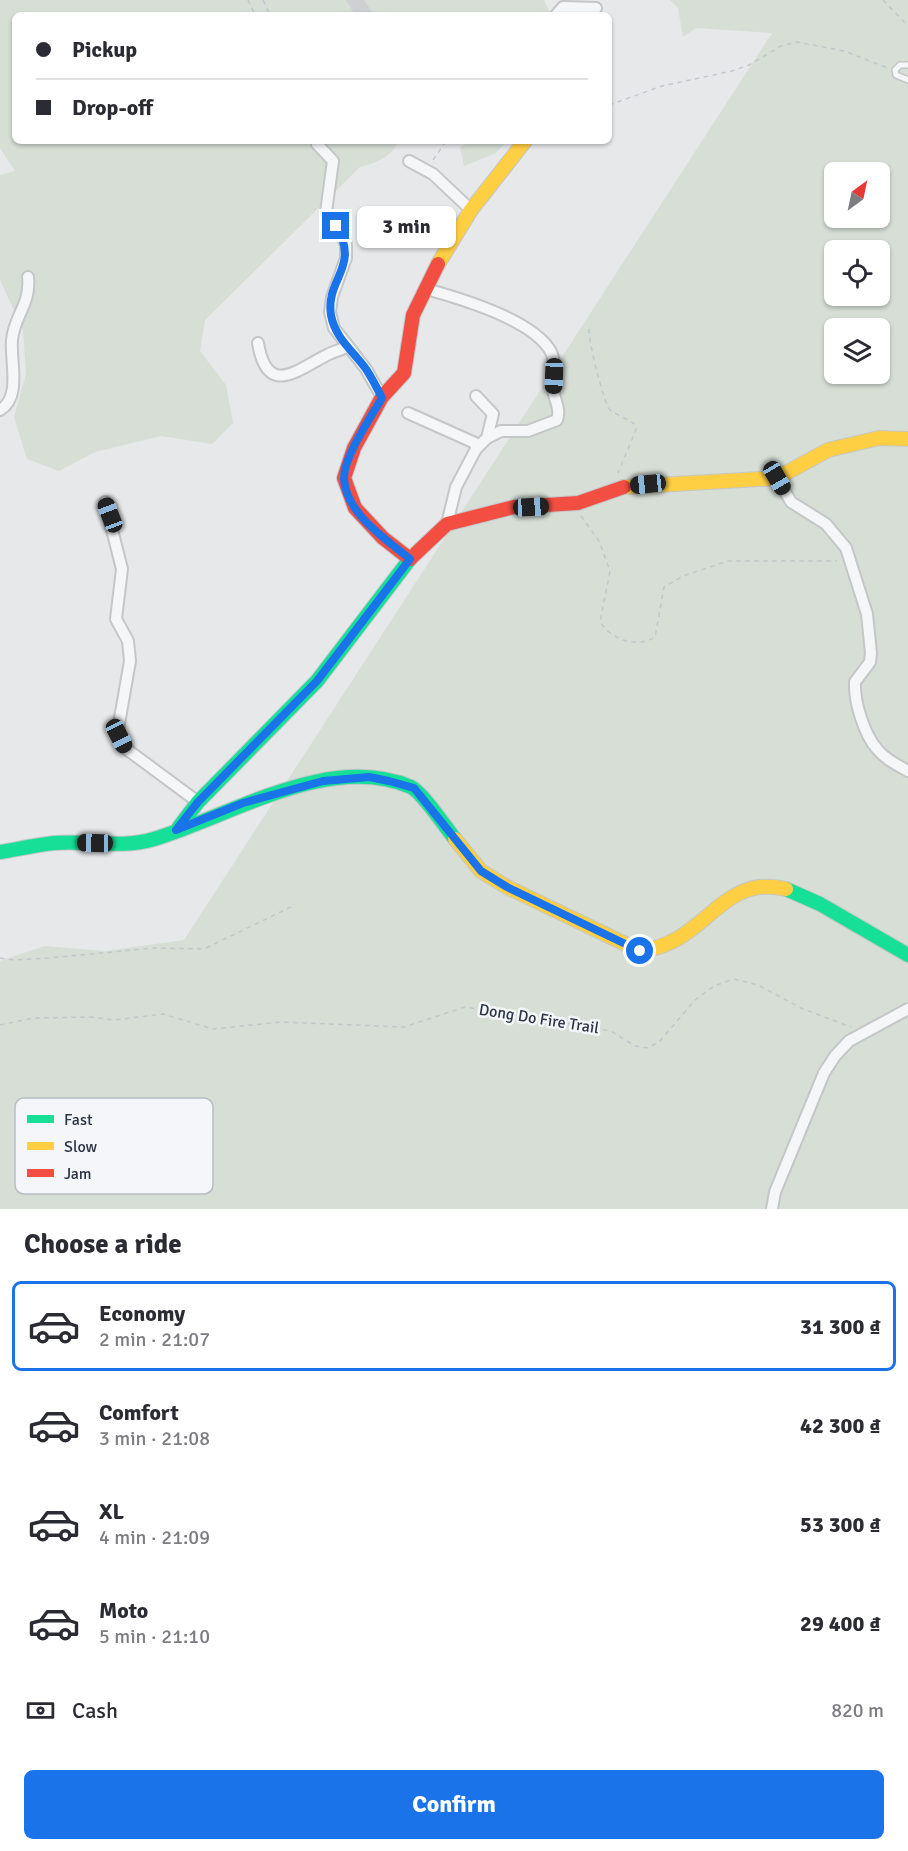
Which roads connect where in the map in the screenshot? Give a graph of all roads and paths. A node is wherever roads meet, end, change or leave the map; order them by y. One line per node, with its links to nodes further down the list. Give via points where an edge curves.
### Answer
1 (883, 0): 4 (path)
2 (596, 8): 3 (street, via 563,7)
3 (559, 12)
4 (908, 26)
5 (908, 64): 6 (lane)
6 (895, 70): 7 (lane, via 896,75); 8 (path, via 844,51 797,42 732,71 662,86)
7 (908, 80)
8 (612, 104)
9 (317, 144): 19 (street, via 333,161 326,212 346,244 346,258 330,312 334,328)
10 (444, 144): 13 (path)
11 (523, 144): 14 (street)
12 (409, 161): 13 (street)
13 (425, 171): 14 (street, via 434,174)
14 (471, 210): 16 (street)
15 (28, 277): 22 (street, via 26,305 12,337 13,393 8,405)
16 (426, 289): 21 (street, via 413,315 404,373); 24 (street, via 479,304 521,325 551,352 557,420 528,431 501,430)
17 (589, 329): 28 (path, via 603,401 610,410 635,424 636,430)
18 (258, 343): 19 (street, via 265,363 274,373 285,376)
19 (347, 347): 21 (street, via 366,369)
20 (476, 396): 24 (street, via 493,414)
21 (382, 398): 32 (street, via 354,448 344,478 355,508)
22 (0, 410)
23 (408, 414): 26 (street, via 470,440)
24 (487, 438): 26 (street)
25 (908, 439): 27 (street, via 879,438 828,450)
26 (476, 449): 31 (street, via 456,487)
27 (777, 478): 28 (street, via 648,484); 33 (street, via 791,502 837,535)
28 (610, 490): 30 (street)
29 (105, 502): 35 (street, via 122,569 116,619 128,641 130,661 119,736 125,748)
30 (578, 503): 31 (street, via 514,507); 33 (path, via 580,515 606,554 610,571 600,622 618,640 655,637 664,587 683,576 728,561)
31 (447, 524): 32 (street)
32 (410, 559): 35 (street, via 317,681)
33 (849, 559): 34 (street, via 867,614 871,653 870,662 855,682 861,716 876,748)
34 (908, 771)
35 (198, 802): 36 (street)
36 (176, 830): 37 (street, via 130,844 55,843); 39 (street, via 243,803 323,781 369,777 414,788 481,871 640,951 655,951 673,944 712,916 728,899 756,886 790,888)
37 (0, 852)
38 (295, 905): 40 (path, via 204,949 154,948 49,958)
39 (908, 955)
40 (0, 958)
41 (908, 1010): 43 (street)
42 (0, 1025): 43 (path, Dong Do Fire Trail, via 33,1018 114,1020 163,1014 213,1029 281,1022 404,1027 465,1007 611,1031 636,1046 648,1048 660,1041 695,1000 714,986 734,979 758,985 803,1009)
43 (864, 1032): 44 (street, via 849,1041 824,1073 779,1181)
44 (772, 1209)

